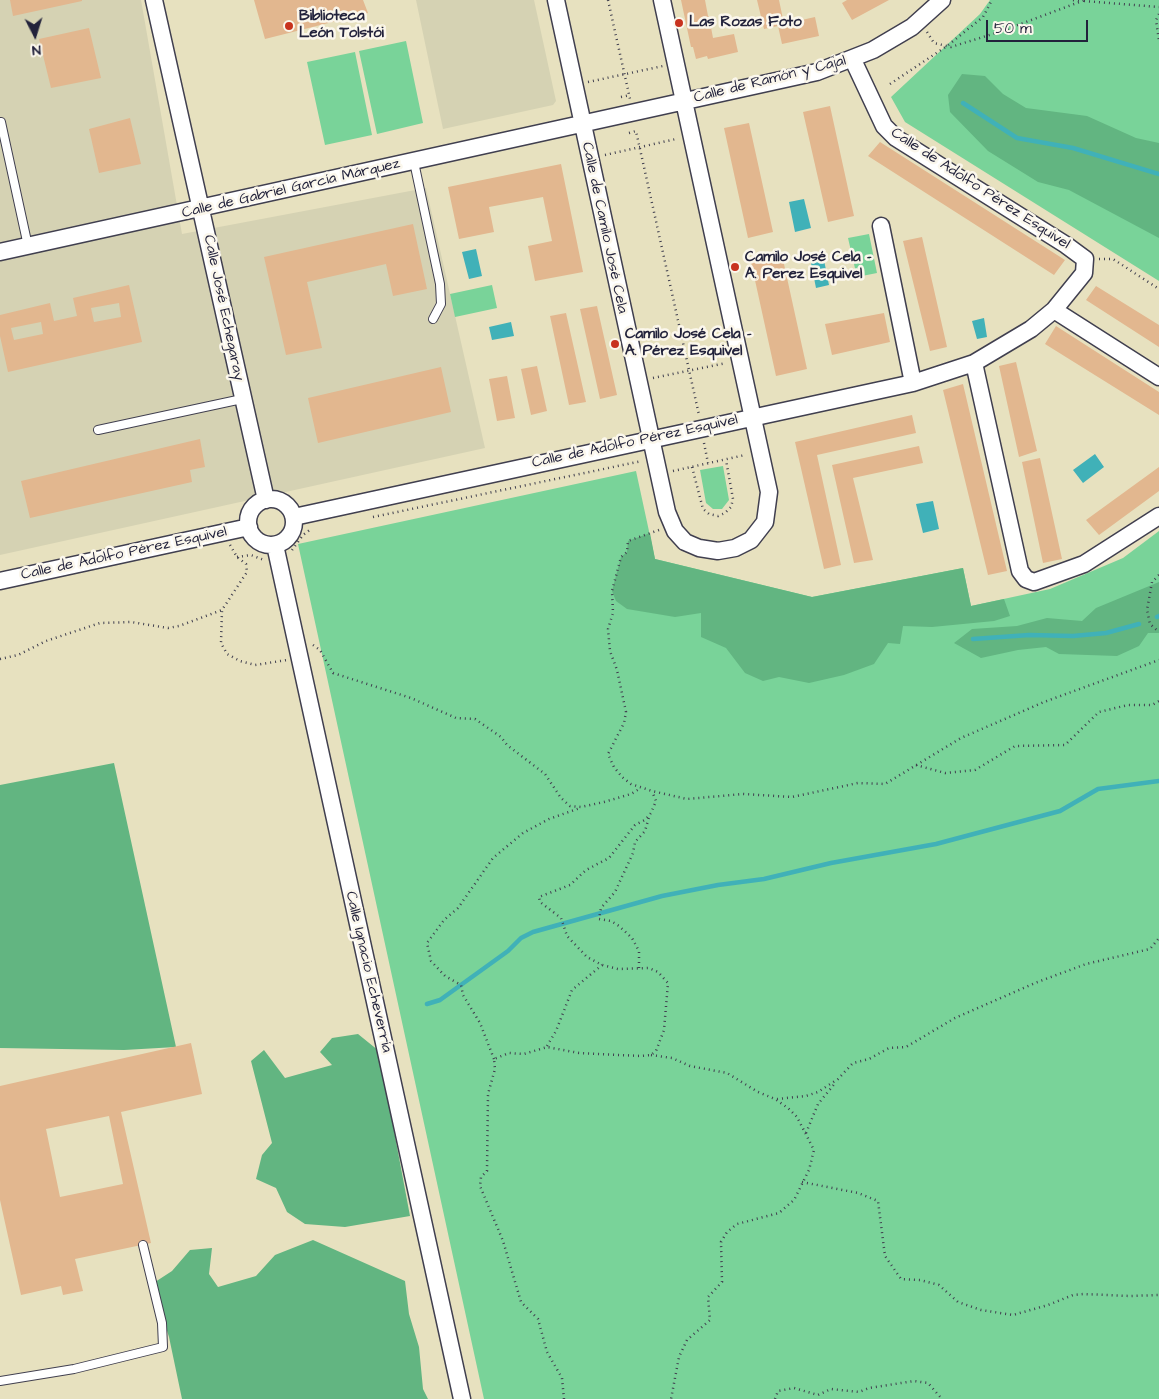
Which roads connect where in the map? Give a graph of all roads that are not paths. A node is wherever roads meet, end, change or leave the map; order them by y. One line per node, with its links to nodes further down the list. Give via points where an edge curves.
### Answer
1 (154, 0): 10 (street, Calle José Echegaray)
2 (556, 0): 8 (street, Calle de Camilo José Cela)
3 (662, 0): 6 (street, Calle de Camilo José Cela)
4 (942, 0): 5 (street, Calle de Ramón y Cajal, via 918,21)
5 (853, 60): 6 (street, Calle de Ramón y Cajal, via 816,72); 14 (street, Calle de Adolfo Pérez Esquivel, via 884,126 896,138 1085,259 1084,273)
6 (685, 102): 8 (street, Calle de Ramón y Cajal); 20 (street, Calle de Camilo José Cela)
7 (1, 122): 12 (lane)
8 (581, 124): 9 (street, Calle de Gabriel García Márquez); 22 (street, Calle de Camilo José Cela)
9 (414, 162): 10 (street, Calle de Gabriel García Márquez); 15 (lane, via 440,284 441,304)
10 (202, 210): 12 (street, Calle de Gabriel García Márquez); 19 (street, Calle José Echegaray)
11 (881, 226): 18 (street)
12 (28, 246): 13 (street, Calle de Gabriel García Márquez)
13 (0, 252)
14 (1054, 310): 16 (street, Calle de Adolfo Pérez Esquivel, via 1031,329); 17 (street)
15 (433, 319)
16 (974, 362): 18 (street, Calle de Adolfo Pérez Esquivel); 24 (street, via 1020,571 1026,579 1034,582 1084,564)
17 (1159, 376)
18 (913, 383): 20 (street, Calle de Adolfo Pérez Esquivel)
19 (242, 399): 21 (lane); 23 (street, Calle José Echegaray)
20 (752, 417): 22 (street, Calle de Adolfo Pérez Esquivel); 22 (street, Calle de Camilo José Cela, via 769,492 768,507 765,522 750,540 736,548 699,548 685,542 667,512)
21 (98, 430)
22 (650, 439): 25 (street, Calle de Adolfo Pérez Esquivel)
23 (266, 500): 25 (street, via 281,500); 26 (street, via 251,510)
24 (1159, 516)
25 (294, 517): 27 (street, via 290,535)
26 (249, 527): 27 (street, via 254,538); 28 (street, Calle de Adolfo Pérez Esquivel)
27 (275, 545): 31 (street, Calle Ignacio Echeverría, via 304,654)
28 (0, 581)
29 (143, 1244): 30 (lane, via 162,1323 163,1347 74,1369)
30 (0, 1381)
31 (462, 1399)

